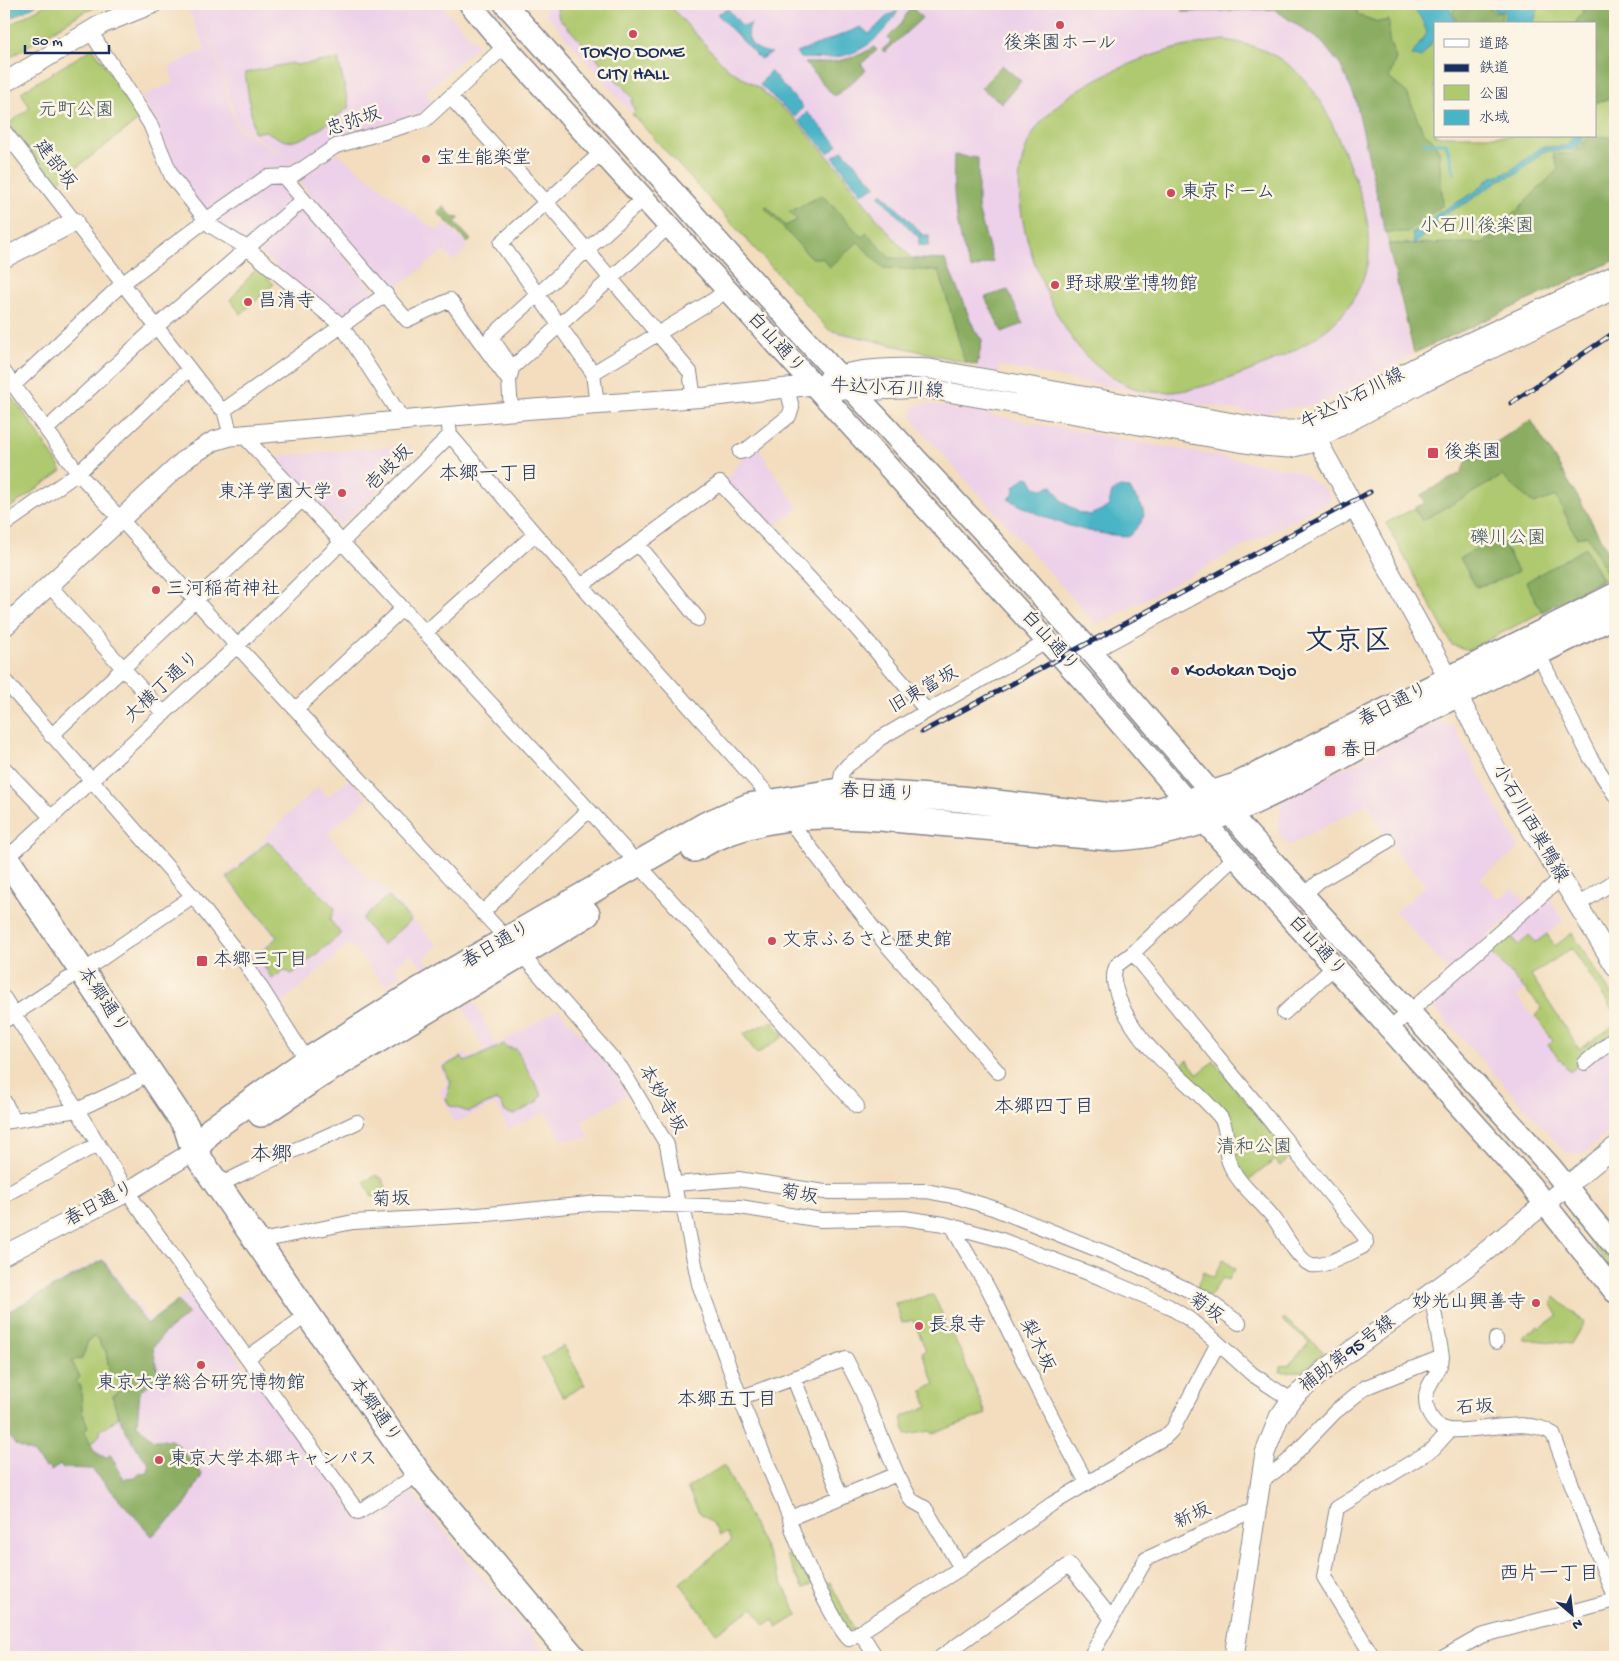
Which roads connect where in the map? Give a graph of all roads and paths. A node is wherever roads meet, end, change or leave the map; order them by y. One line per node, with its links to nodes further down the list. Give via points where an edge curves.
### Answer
1 (152, 4): 4 (main road)
2 (470, 4): 5 (main road, 白山通り)
3 (505, 4): 35 (main road, 白山通り)
4 (90, 31): 6 (main road); 14 (street, via 150,124 172,177)
5 (505, 46): 7 (street, 忠弥坂); 9 (main road, 白山通り)
6 (4, 83)
7 (450, 97): 10 (street, 忠弥坂, via 425,120 336,146 292,176); 13 (street)
8 (4, 131): 15 (street, 建部坂)
9 (602, 152): 11 (main road, 白山通り); 13 (street)
10 (283, 176): 12 (street); 14 (street, 忠弥坂, via 267,177)
11 (644, 198): 16 (main road, 白山通り); 18 (street)
12 (303, 200): 17 (street); 25 (street)
13 (546, 202): 18 (street); 26 (street, via 501,243)
14 (206, 220): 17 (street); 22 (street, 忠弥坂)
15 (74, 222): 19 (main road); 22 (street, 建部坂)
16 (669, 226): 21 (street); 24 (main road, 白山通り)
17 (247, 248): 28 (street); 29 (street)
18 (587, 250): 21 (street); 26 (street)
19 (4, 258)
20 (1615, 275): 47 (main road, 牛込小石川線, via 1416,367)
21 (612, 279): 27 (street); 30 (street)
22 (122, 284): 29 (street, 建部坂); 36 (street, 忠弥坂)
23 (1615, 289): 47 (main road, 牛込小石川線)
24 (726, 290): 30 (street); 37 (main road, 白山通り)
25 (386, 294): 28 (street); 34 (street, via 407,320 450,300)
26 (538, 294): 27 (street); 34 (street, via 491,337)
27 (560, 325): 33 (street); 34 (street)
28 (342, 326): 42 (street); 45 (street)
29 (156, 327): 31 (street, 建部坂); 46 (street)
30 (658, 333): 33 (street); 40 (street, via 690,372)
31 (189, 369): 42 (street, 建部坂); 51 (street)
32 (4, 372): 36 (street, 本妙寺坂)
33 (593, 373): 41 (street)
34 (510, 375): 43 (street)
35 (838, 375): 37 (main road, 牛込小石川線); 39 (main road, 白山通り); 47 (main road, 牛込小石川線, via 930,369 1273,430)
36 (14, 385): 46 (street, 本妙寺坂)
37 (813, 385): 38 (main road); 39 (main road, 牛込小石川線); 67 (main road, 白山通り)
38 (787, 388): 40 (main road); 50 (street, via 792,408 789,416)
39 (854, 391): 47 (main road, 牛込小石川線, via 924,388 1279,448 1298,446); 70 (main road, 白山通り)
40 (694, 398): 41 (main road)
41 (597, 406): 43 (main road)
42 (224, 410): 48 (street)
43 (511, 411): 44 (main road)
44 (448, 416): 45 (main road); 49 (street)
45 (403, 420): 48 (main road)
46 (47, 429): 51 (street, 本妙寺坂)
47 (1313, 433): 53 (main road, 小石川西巣鴨線)
48 (236, 435): 52 (street); 54 (main road, via 214,441 188,457)
49 (450, 435): 56 (street); 57 (street, 壱岐坂)
50 (740, 452)
51 (78, 473): 54 (street, 本妙寺坂); 55 (street)
52 (303, 499): 57 (street); 61 (street)
53 (1355, 510): 70 (street, via 1106,644); 73 (main road, 小石川西巣鴨線)
54 (121, 519): 59 (main road); 61 (street, 本妙寺坂)
55 (4, 525)
56 (535, 534): 60 (street); 66 (street)
57 (343, 543): 62 (street); 68 (street, 大横丁通り)
58 (638, 544): 60 (street); 64 (street); 75 (street, via 720,483 857,630)
59 (49, 585): 65 (main road); 71 (street)
60 (581, 586): 83 (street)
61 (197, 601): 68 (street, 本妙寺坂); 71 (street)
62 (403, 608): 66 (street); 74 (street)
63 (1614, 612): 69 (highway, 春日通り); 73 (highway, 春日通り)
64 (698, 619)
65 (4, 627)
66 (426, 632): 84 (street)
67 (1048, 640): 75 (street, 旧東富坂); 85 (main road, 白山通り)
68 (238, 645): 74 (street, 本妙寺坂); 76 (street, 大横丁通り)
69 (1538, 653): 73 (highway, 春日通り); 81 (street, via 1590,757)
70 (1093, 654): 82 (main road, 白山通り)
71 (124, 669): 76 (street); 77 (street)
72 (4, 680): 77 (street)
73 (1453, 687): 82 (highway, 春日通り, via 1262,797); 91 (main road, 小石川西巣鴨線, via 1509,793)
74 (296, 709): 96 (street, 本妙寺坂)
75 (927, 711): 80 (street, 旧東富坂, via 879,739 848,765 842,772)
76 (164, 714): 79 (street, 大横丁通り)
77 (51, 736): 79 (street)
78 (4, 768): 86 (street)
79 (91, 782): 86 (street, 大横丁通り); 94 (street)
80 (839, 791): 83 (highway, 春日通り); 85 (highway, 春日通り, via 961,799 1112,816)
81 (1615, 795)
82 (1220, 803): 85 (highway, 春日通り); 93 (main road, 白山通り)
83 (781, 809): 85 (highway, 春日通り, via 816,815 1112,838 1154,834); 90 (highway, 春日通り, via 749,806 718,818); 110 (street, via 884,942)
84 (590, 810): 90 (street); 96 (street)
85 (1196, 812): 88 (main road, 白山通り)
86 (52, 818): 89 (street, 大横丁通り)
87 (1388, 841): 93 (street, via 1319,881)
88 (1236, 856): 98 (street); 100 (main road, 白山通り)
89 (4, 864): 101 (highway, 本郷通り)
90 (644, 871): 97 (highway, 春日通り); 113 (street)
91 (1560, 879): 95 (main road, 小石川西巣鴨線); 104 (street)
92 (1615, 882): 95 (street)
93 (1304, 895): 104 (main road, 白山通り)
94 (193, 896): 101 (street); 109 (street, via 246,964)
95 (1576, 906): 99 (main road, 小石川西巣鴨線)
96 (482, 913): 97 (street, 本妙寺坂)
97 (514, 947): 109 (highway, 春日通り, via 416,992); 120 (street, 本妙寺坂, via 621,1068 667,1145)
98 (1133, 953): 98 (street, via 1114,971 1117,993 1124,1010 1154,1054 1221,1118 1227,1129 1228,1162 1239,1180 1274,1217 1302,1259 1309,1264 1326,1262 1362,1246 1366,1242 1365,1237)
99 (1615, 966)
100 (1334, 967): 103 (street); 106 (main road, 白山通り)
101 (75, 976): 105 (street); 111 (highway, 本郷通り); 119 (highway, 本郷通り, via 186,1126)
102 (4, 998): 105 (street)
103 (1284, 1012)
104 (1411, 1012): 106 (street); 122 (main road, 白山通り)
105 (9, 1018): 114 (street)
106 (1390, 1029): 125 (main road, 白山通り)
107 (1615, 1038): 108 (street)
108 (1585, 1063)
109 (312, 1068): 119 (highway, 春日通り, via 211,1130)
110 (998, 1072)
111 (136, 1082): 114 (street); 119 (highway, 本郷通り, via 173,1137)
112 (4, 1101): 115 (street)
113 (858, 1106)
114 (77, 1110): 115 (street); 117 (street)
115 (9, 1121)
116 (356, 1122): 121 (street)
117 (98, 1144): 123 (street); 124 (street)
118 (1615, 1146): 122 (main road, 補助第95号線)
119 (194, 1151): 121 (highway, 本郷通り); 123 (main road, 春日通り)
120 (674, 1184): 126 (street, 本妙寺坂); 134 (street, via 738,1179 825,1192 926,1191 957,1198 993,1208 1136,1265 1203,1297)
121 (218, 1186): 128 (highway, 本郷通り)
122 (1567, 1186): 125 (main road, 補助第95号線); 129 (main road, 白山通り)
123 (127, 1192): 130 (main road, 春日通り); 137 (street)
124 (4, 1194)
125 (1545, 1203): 131 (main road, 白山通り); 132 (main road, 補助第95号線)
126 (681, 1205): 127 (street, 菊坂, via 762,1210 836,1221 904,1218); 128 (street, 菊坂, via 598,1203 478,1216 353,1222); 139 (street, 本妙寺坂, via 699,1284)
127 (953, 1226): 135 (street, 菊坂, via 999,1239 1168,1306); 144 (street, 梨木坂)
128 (256, 1242): 133 (highway, 本郷通り)
129 (1615, 1247)
130 (4, 1255)
131 (1615, 1292)
132 (1431, 1293): 136 (street); 140 (main road, 補助第95号線, via 1322,1372)
133 (307, 1315): 137 (street); 142 (highway, 本郷通り)
134 (1239, 1323)
135 (1218, 1342): 140 (street, 菊坂, via 1252,1374); 144 (street, via 1173,1429 1150,1447)
136 (1442, 1357): 141 (street, 石坂, via 1441,1368 1427,1390 1426,1400 1430,1417 1436,1424); 145 (street, via 1366,1387 1335,1412 1287,1462)
137 (247, 1358): 142 (street, via 358,1512)
138 (794, 1379): 139 (street); 143 (street, via 846,1359); 146 (street)
139 (742, 1397): 148 (street, 本妙寺坂)
140 (1291, 1400): 145 (main road, 補助第95号線, via 1279,1417 1269,1441)
141 (1450, 1430): 150 (street, 石坂, via 1512,1425 1546,1429 1552,1434); 158 (street, via 1433,1449 1337,1508 1324,1576)
142 (419, 1474): 153 (highway, 本郷通り)
143 (896, 1474): 146 (street); 149 (street, via 911,1500 925,1508)
144 (1087, 1483): 149 (street)
145 (1260, 1483): 147 (main road, 補助第95号線)
146 (841, 1497): 148 (street)
147 (1256, 1509): 151 (street, 新坂, via 1146,1559); 157 (main road, 補助第95号線)
148 (790, 1518): 152 (street, 本妙寺坂, via 800,1550 843,1633 849,1639)
149 (960, 1568): 152 (street)
150 (1615, 1600): 159 (street, via 1481,1636)
151 (1112, 1619): 155 (street, via 1069,1564); 156 (street)
152 (860, 1632): 154 (street)
153 (573, 1657)
154 (876, 1657)
155 (941, 1657)
156 (1090, 1657)
157 (1234, 1657)
158 (1373, 1657)
159 (1444, 1657)

